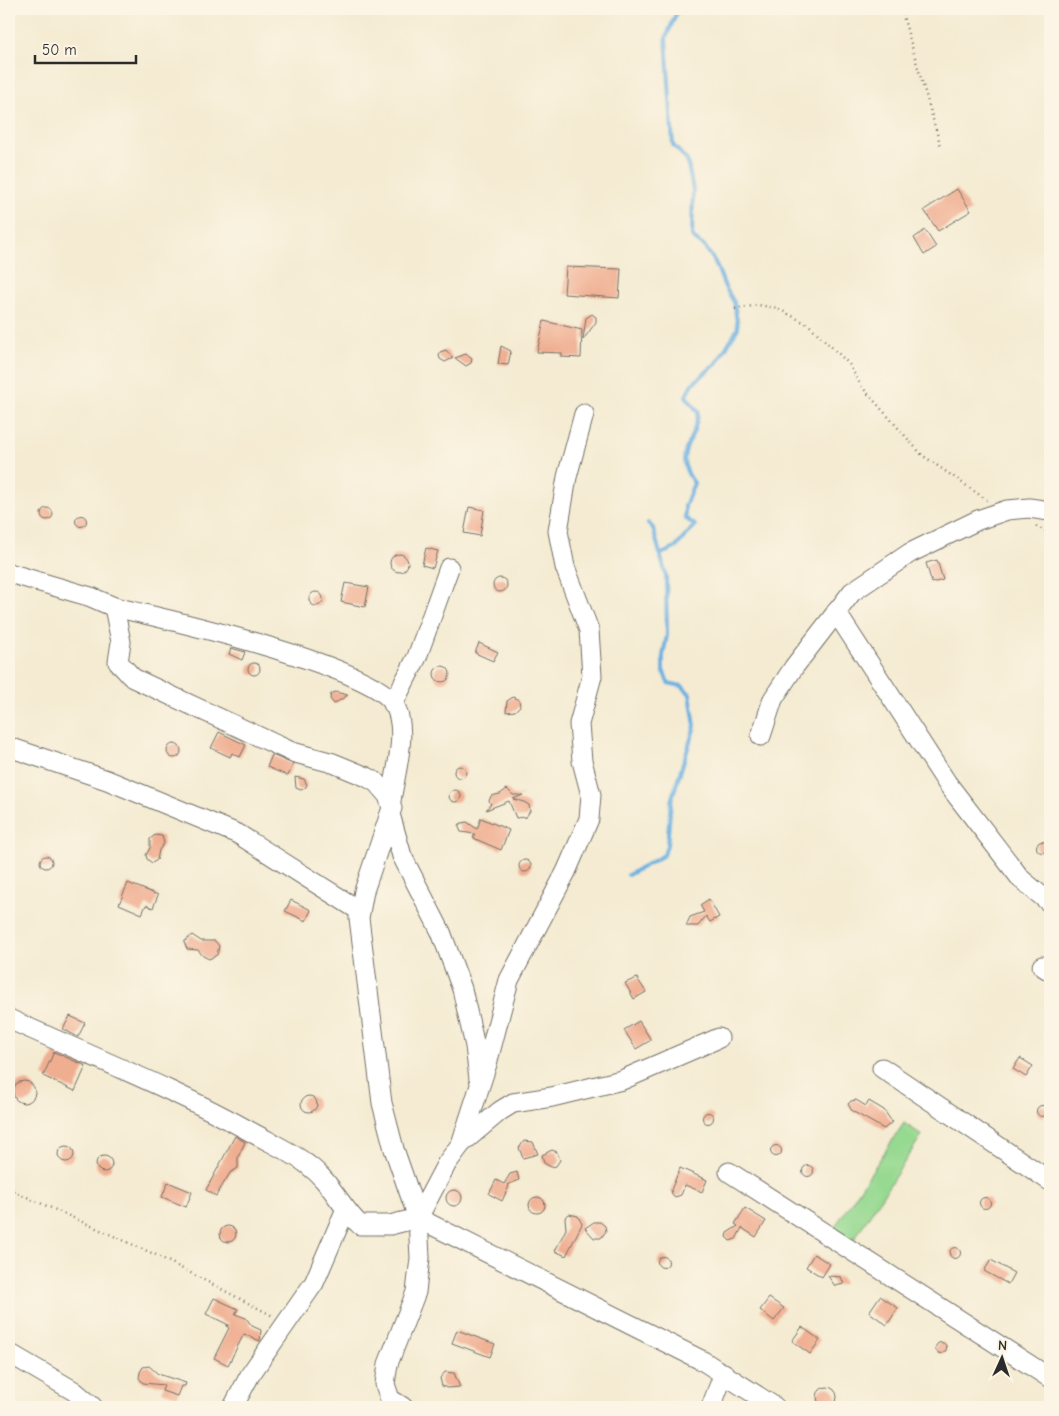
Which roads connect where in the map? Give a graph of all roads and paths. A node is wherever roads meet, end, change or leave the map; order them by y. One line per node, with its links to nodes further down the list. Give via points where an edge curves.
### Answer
1 (901, 9): 2 (path)
2 (941, 147)
3 (735, 309): 5 (path, via 758,305 777,308 810,325 849,364 862,386 922,456 978,495)
4 (584, 414): 21 (street, via 567,477 558,531 565,567 589,630 592,676 579,724 582,761 591,795 589,819 566,872 509,980)
5 (1008, 510): 6 (street); 7 (path); 11 (street, via 978,520 910,553 852,592)
6 (1050, 511)
7 (1050, 534)
8 (449, 568): 12 (street, via 417,657)
9 (9, 573): 10 (street)
10 (114, 607): 12 (street, via 237,636 367,682); 15 (street, via 121,642 118,662 133,678 292,752 352,770 377,783)
11 (836, 612): 13 (street, via 773,699); 16 (street, via 947,783 1021,879)
12 (393, 704): 15 (street, via 402,734)
13 (761, 736)
14 (9, 747): 17 (street, via 107,780 238,834)
15 (391, 808): 17 (street); 21 (street, via 402,856 441,932 462,989)
16 (1050, 903)
17 (360, 911): 27 (street, via 382,1103)
18 (9, 1019): 26 (street, via 197,1103 274,1144 309,1165 328,1185)
19 (719, 1038): 22 (street, via 622,1080 512,1103)
20 (882, 1068): 24 (street)
21 (480, 1087): 22 (street)
22 (461, 1144): 27 (street, via 447,1163)
23 (729, 1172): 31 (street)
24 (1050, 1181)
25 (9, 1189): 28 (path, via 156,1255)
26 (345, 1211): 27 (street, via 360,1225 390,1225); 28 (street, via 314,1283)
27 (418, 1218): 30 (street); 34 (street, via 420,1258 416,1292 388,1364 385,1384 390,1399)
28 (286, 1323): 33 (street, via 250,1375)
29 (9, 1353): 32 (street, via 74,1391)
30 (724, 1373): 35 (street); 36 (street)
31 (1050, 1378)
32 (93, 1407)
33 (233, 1407)
34 (403, 1407)
35 (711, 1407)
36 (775, 1407)

